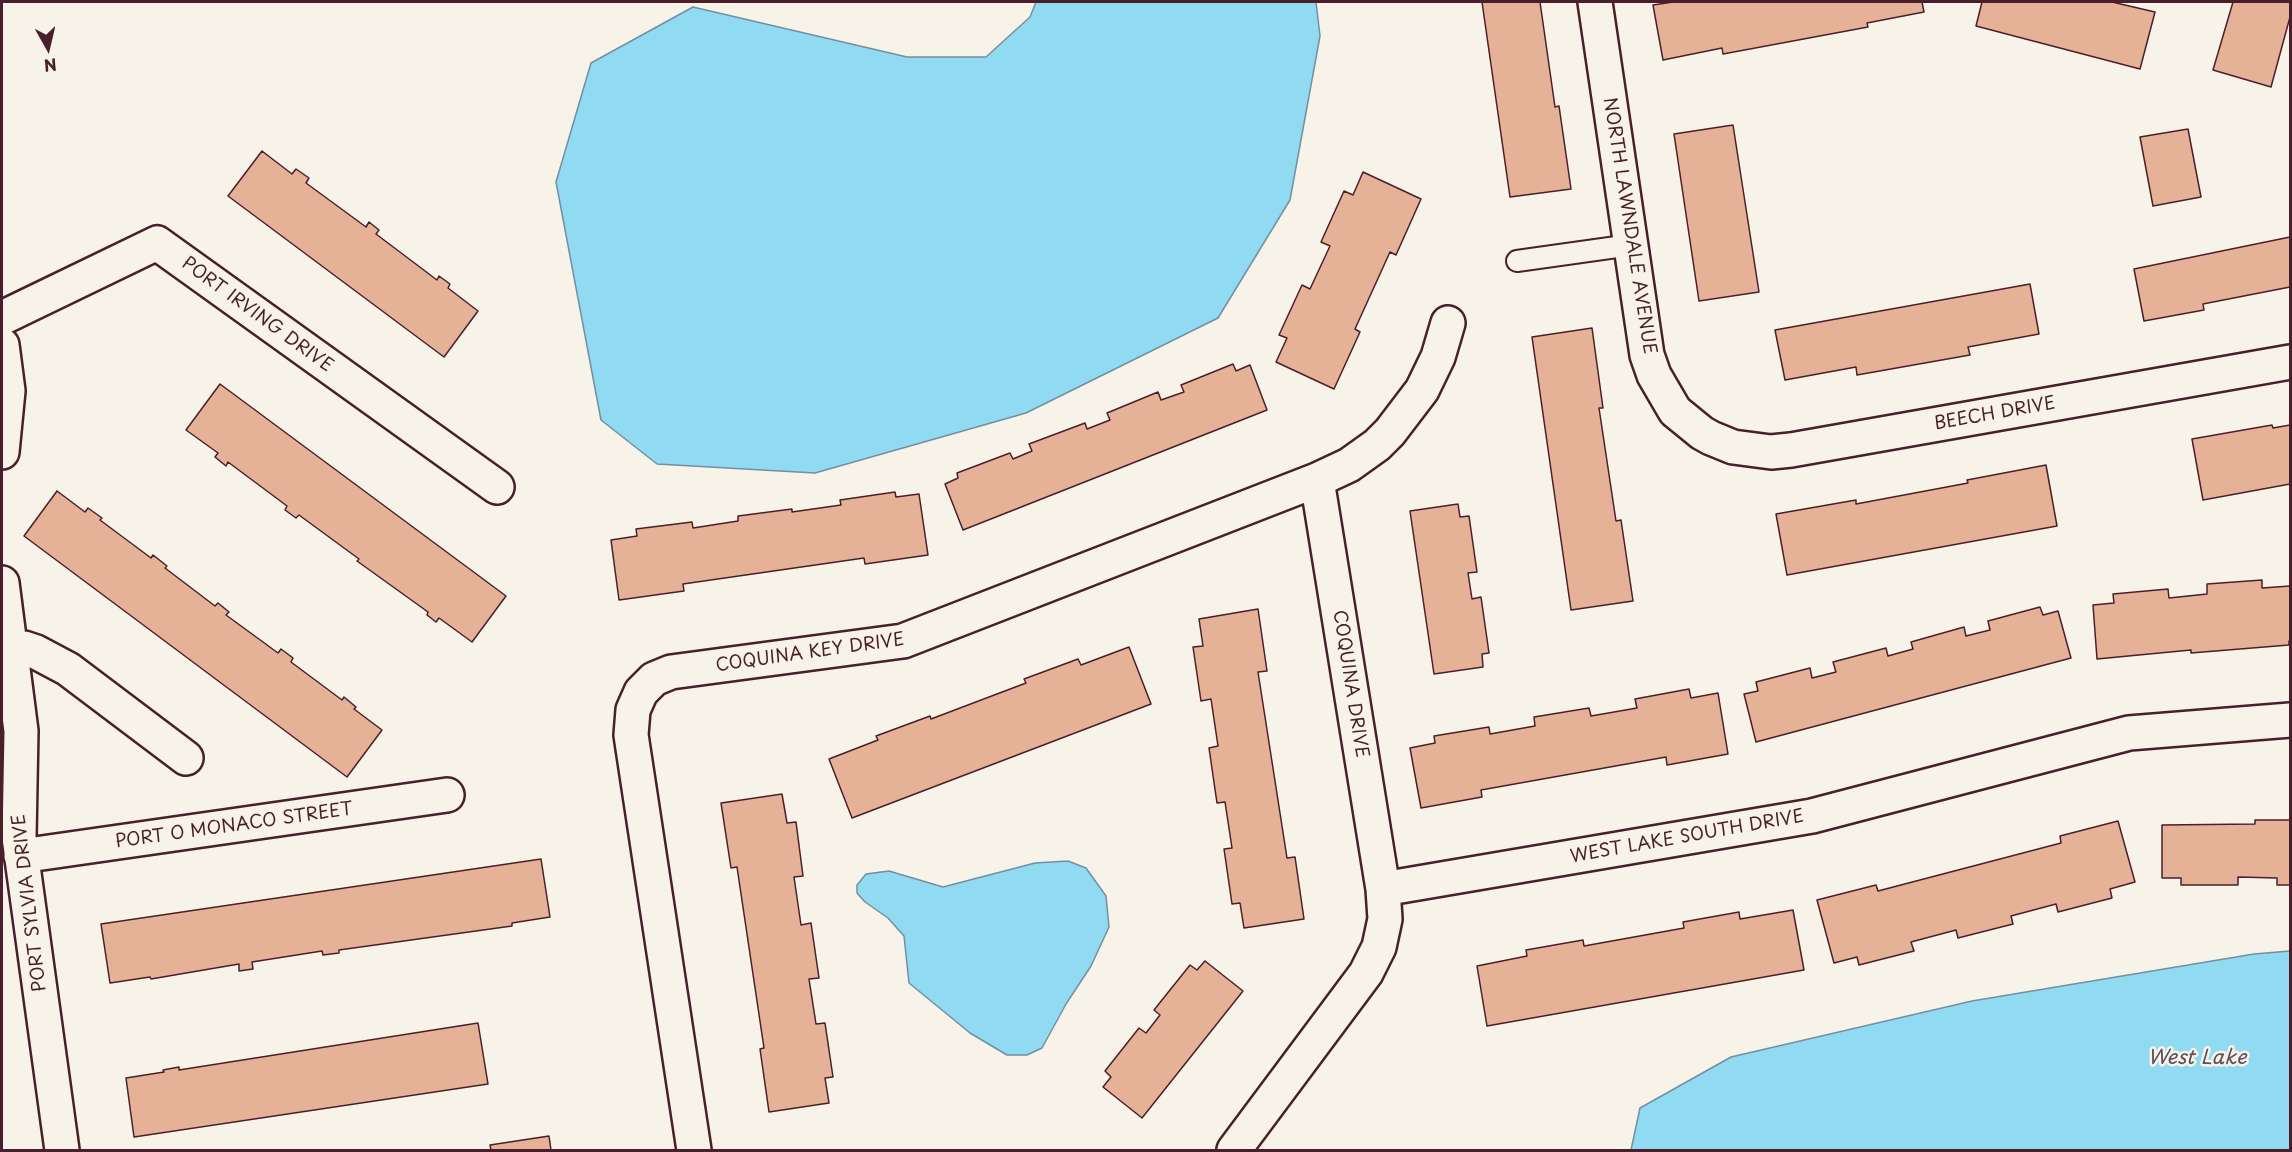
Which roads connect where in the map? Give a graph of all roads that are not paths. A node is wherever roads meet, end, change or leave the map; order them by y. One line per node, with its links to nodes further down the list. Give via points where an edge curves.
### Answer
1 (1595, 2): 2 (street, NORTH LAWNDALE AVENUE)
2 (1631, 245): 3 (lane); 8 (street, NORTH LAWNDALE AVENUE, via 1647,355 1654,375 1675,411)
3 (1517, 261)
4 (2, 318): 11 (street, PORT IRVING DRIVE, via 157,243)
5 (1448, 323): 10 (street, COQUINA KEY DRIVE, via 1422,390 1390,432 1349,465)
6 (2, 345): 9 (street, via 8,391)
7 (2290, 362): 8 (street, BEECH DRIVE, via 1791,450 1771,452 1733,447)
8 (1702, 433)
9 (2, 452)
10 (1317, 480): 18 (street, COQUINA DRIVE); 20 (street, COQUINA KEY DRIVE, via 903,641 671,672 654,679 641,692 633,710 631,735)
11 (497, 487)
12 (2, 583): 13 (street, PORT SYLVIA DRIVE)
13 (6, 648): 15 (street, via 36,652 68,669); 17 (street, PORT SYLVIA DRIVE, via 22,739 18,824)
14 (2290, 720): 18 (street, WEST LAKE SOUTH DRIVE, via 2128,733 1812,816)
15 (186, 758)
16 (447, 795): 17 (street, PORT O MONACO STREET)
17 (21, 856): 19 (street, PORT SYLVIA DRIVE)
18 (1383, 889): 21 (street, via 1385,919 1372,965)
19 (62, 1150)
20 (694, 1150)
21 (1234, 1150)

